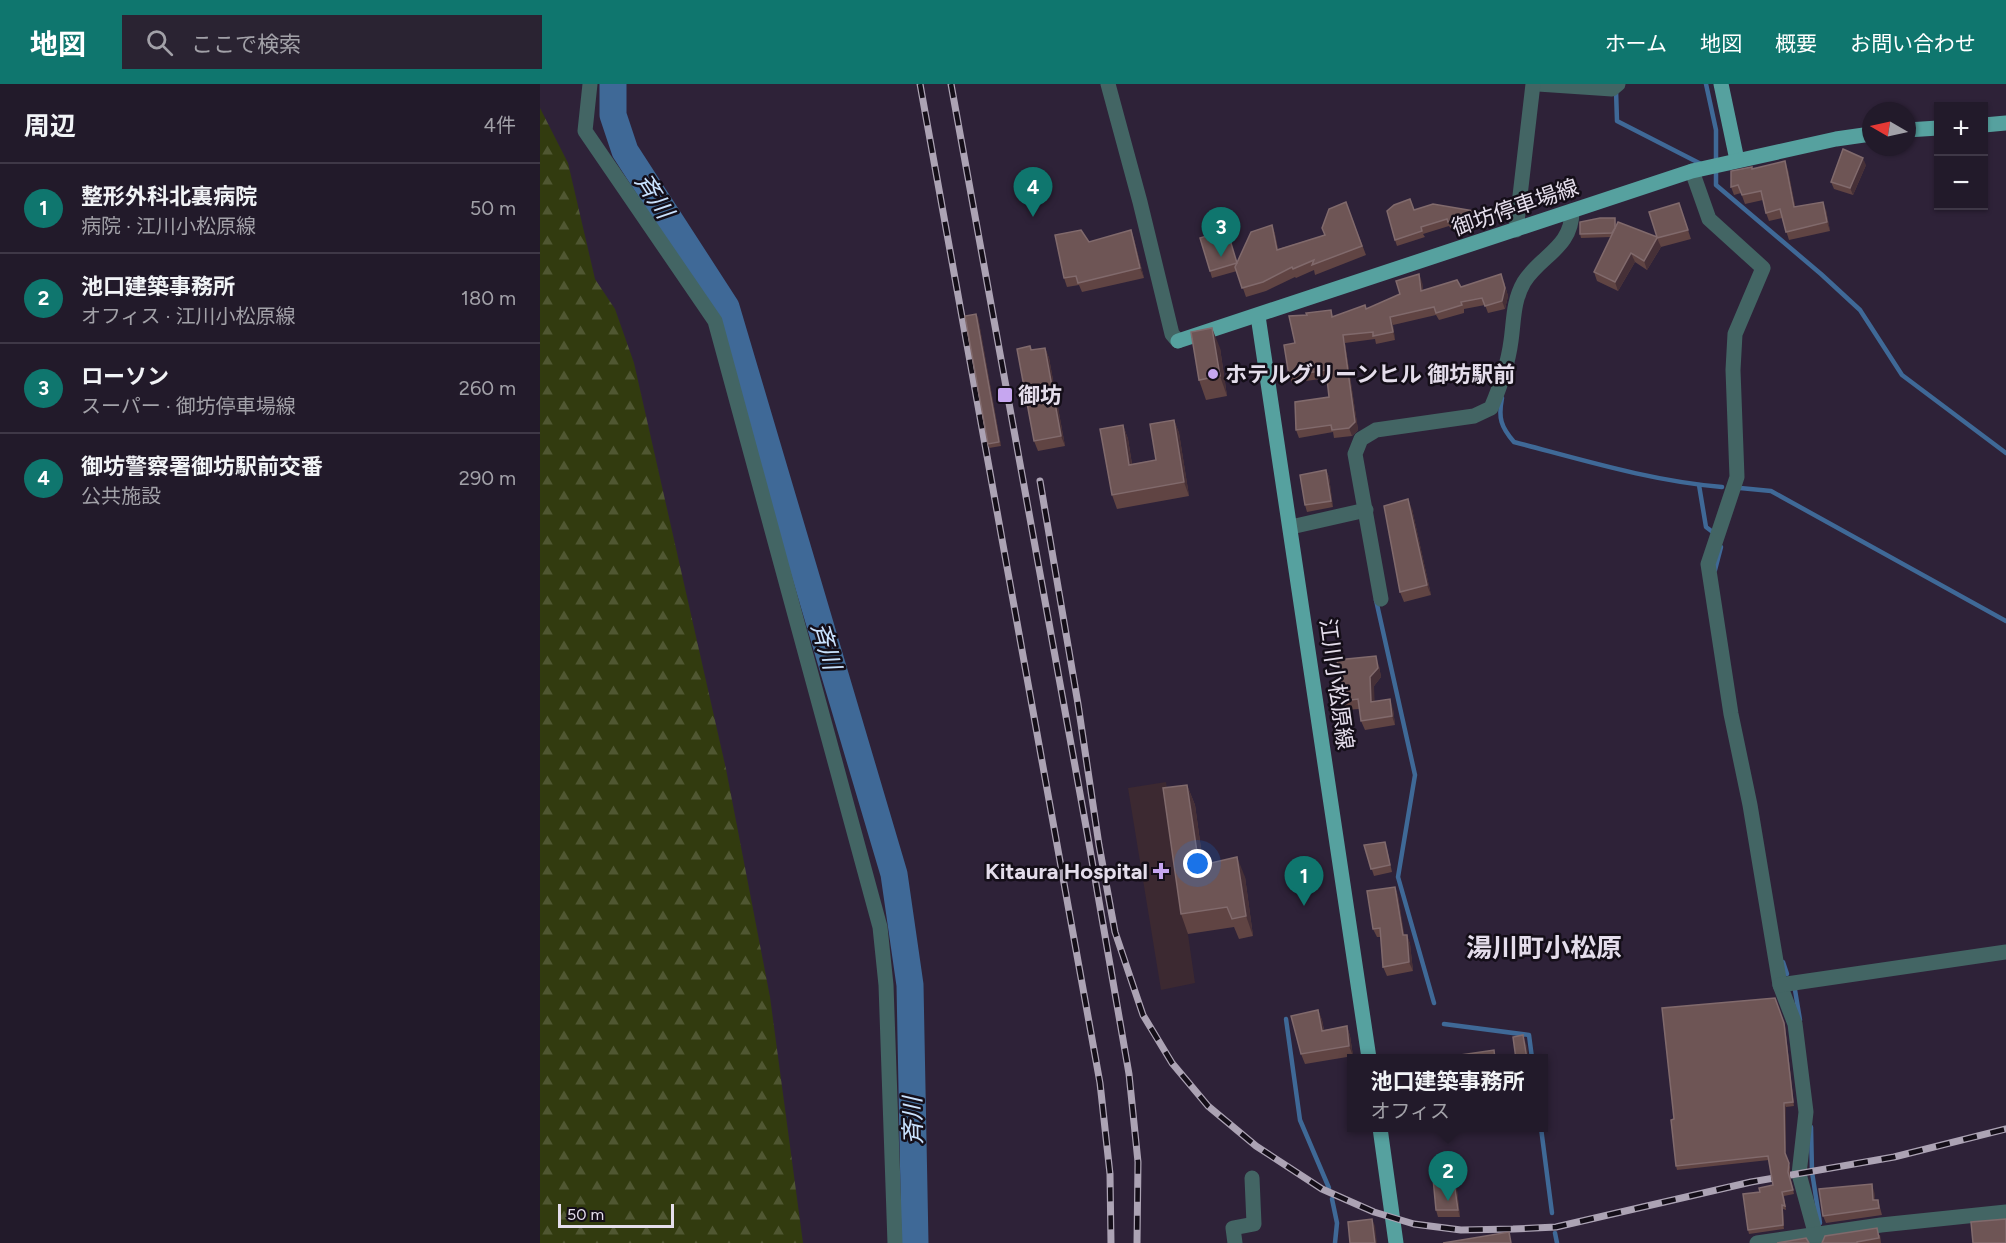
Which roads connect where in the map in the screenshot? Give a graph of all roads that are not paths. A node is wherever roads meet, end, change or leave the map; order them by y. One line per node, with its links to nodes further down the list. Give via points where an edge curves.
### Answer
1 (590, 84): 29 (street, via 585,131 715,321 880,927 886,985)
2 (1108, 84): 17 (street, via 1172,334)
3 (1533, 84): 15 (street)
4 (1538, 84): 5 (street, via 1612,89)
5 (1618, 84)
6 (1721, 84): 12 (main road)
7 (2006, 123): 8 (main road)
8 (1988, 124)
9 (1934, 128): 10 (main road)
10 (1916, 129)
11 (1862, 135): 12 (main road, 御坊停車場線)
12 (1737, 160): 13 (main road, 御坊停車場線)
13 (1692, 171): 14 (main road, 御坊停車場線); 22 (street, via 1709,219 1763,268 1735,334 1737,477 1708,564)
14 (1572, 211): 15 (main road, 御坊停車場線); 18 (street, via 1572,224 1563,240 1525,281 1515,302 1511,343 1491,408 1474,416 1376,430 1361,439 1355,454)
15 (1516, 230): 16 (main road, 御坊停車場線)
16 (1258, 315): 17 (main road, 御坊停車場線); 19 (main road, 江川小松原線)
17 (1178, 341)
18 (1366, 510): 19 (street); 20 (street)
19 (1291, 527): 23 (main road, 江川小松原線)
20 (1382, 599)
21 (2006, 952): 22 (street)
22 (1780, 985): 27 (street, via 1795,1024 1806,1112 1799,1174)
23 (1369, 1054)
24 (1381, 1132): 31 (main road)
25 (1252, 1178): 30 (street, via 1254,1224 1233,1228)
26 (2006, 1212): 27 (street, via 1881,1225)
27 (1817, 1239): 28 (street)
28 (1766, 1242)
29 (895, 1243)
30 (1235, 1243)
31 (1396, 1243)

